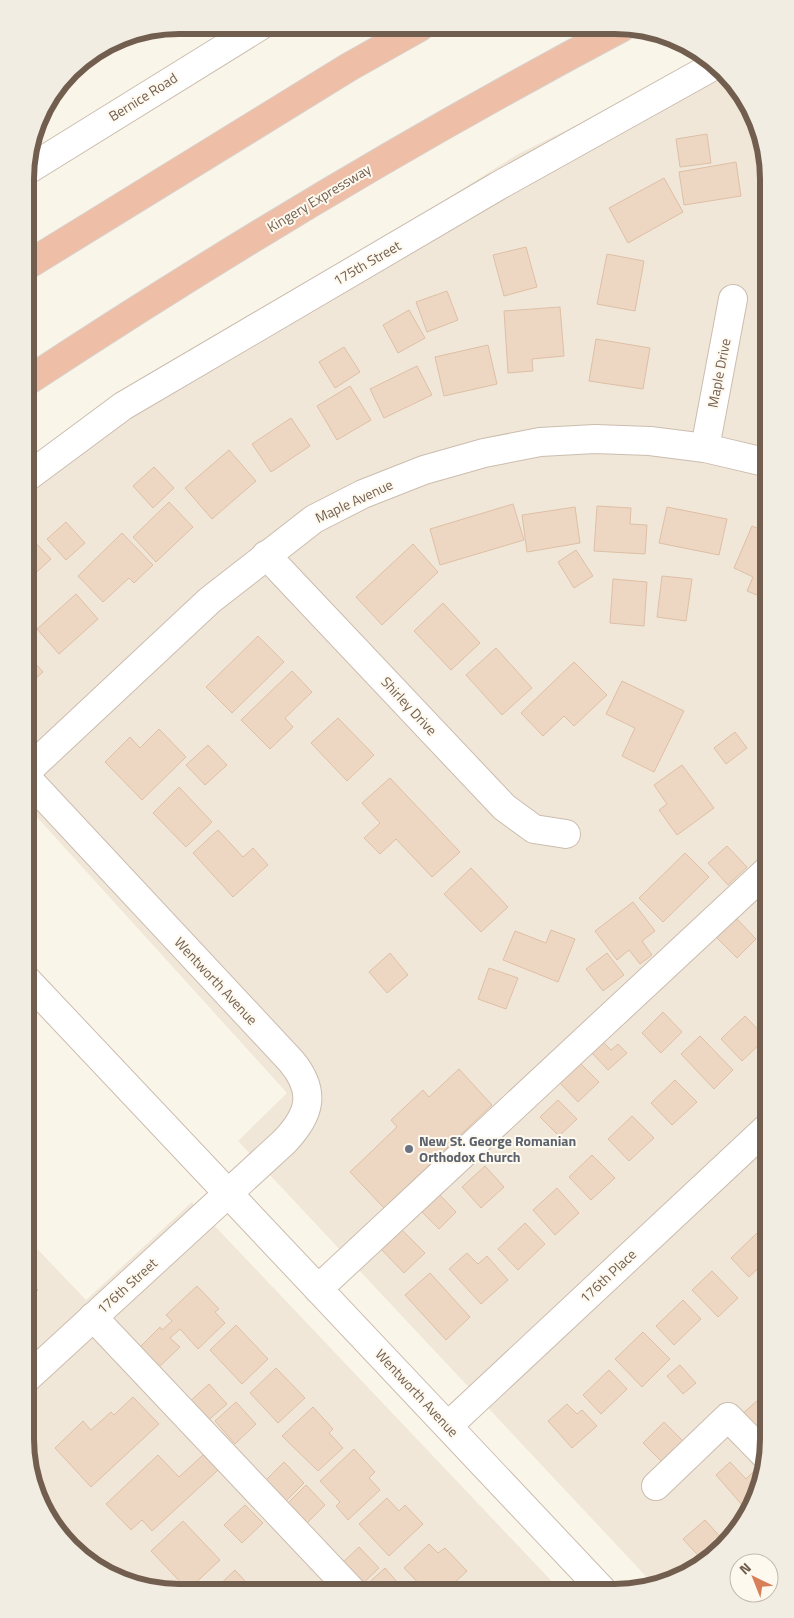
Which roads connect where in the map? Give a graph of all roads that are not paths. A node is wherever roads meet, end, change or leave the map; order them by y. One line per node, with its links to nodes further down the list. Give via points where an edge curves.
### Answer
1 (247, 34): 5 (street, Bernice Road)
2 (406, 34): 6 (highway)
3 (610, 34): 8 (highway, Kingery Expressway, via 371,167 140,307)
4 (709, 68): 11 (street, 175th Street, via 498,186 123,406)
5 (34, 166)
6 (34, 261)
7 (733, 299): 9 (street, Maple Drive)
8 (34, 377)
9 (705, 448): 10 (street, Maple Avenue); 12 (street, Maple Avenue, via 595,439 540,442 484,453 424,470 363,494 314,519)
10 (760, 461)
11 (34, 472)
12 (266, 555): 13 (street, Maple Avenue, via 210,600); 15 (street, Shirley Drive, via 504,807 534,829)
13 (34, 765)
14 (34, 786): 19 (street, Wentworth Avenue, via 302,1074 308,1101 304,1116 284,1142)
15 (566, 834)
16 (760, 877): 20 (street)
17 (34, 987): 19 (street, Wentworth Avenue)
18 (760, 1134): 23 (street, 176th Place)
19 (228, 1193): 20 (street, Wentworth Avenue); 21 (street, 176th Street)
20 (318, 1289): 23 (street, Wentworth Avenue)
21 (93, 1317): 22 (street, 176th Street); 26 (street)
22 (34, 1372)
23 (448, 1426): 27 (street, Wentworth Avenue)
24 (760, 1446): 25 (street, via 728,1417)
25 (656, 1486)
26 (345, 1584)
27 (597, 1584)

